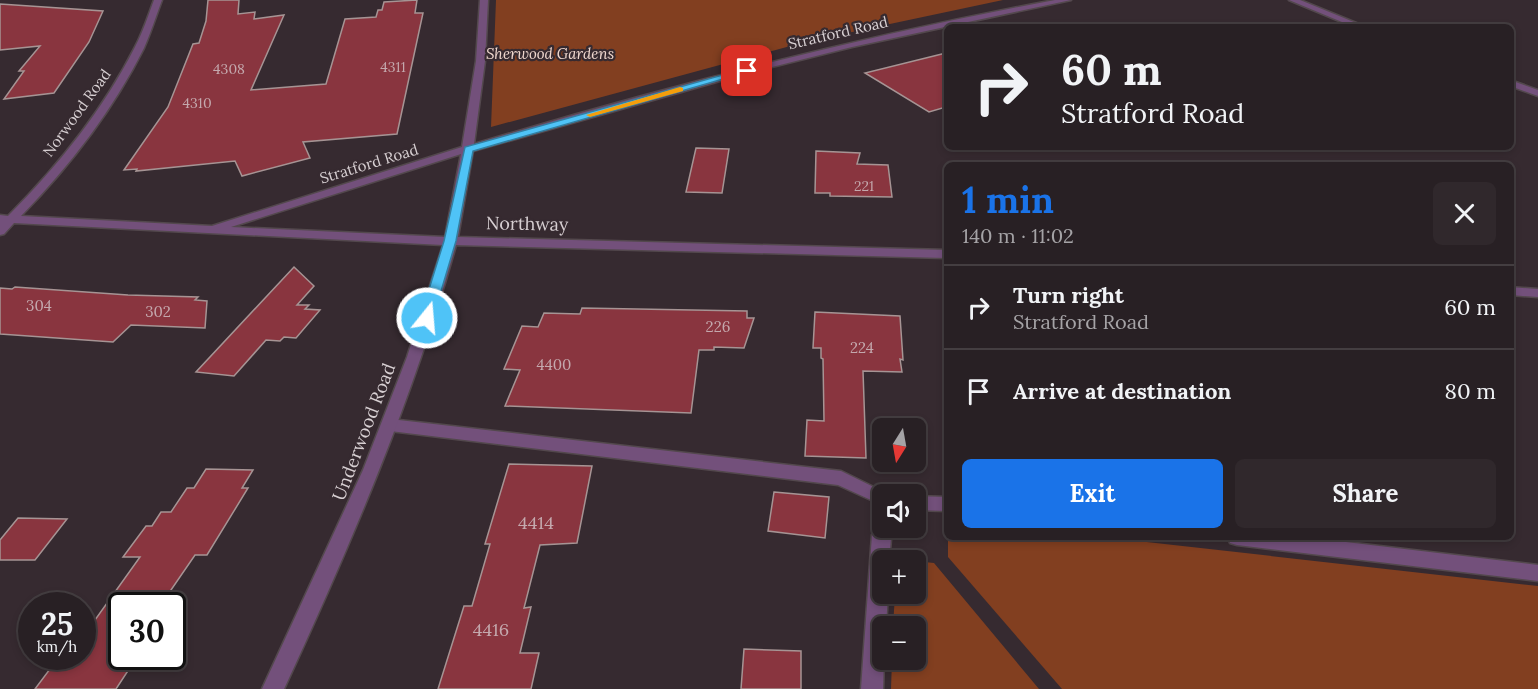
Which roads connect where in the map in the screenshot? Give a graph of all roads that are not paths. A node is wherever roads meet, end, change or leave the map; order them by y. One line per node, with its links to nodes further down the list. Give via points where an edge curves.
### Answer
1 (158, 0): 11 (street, Norwood Road, via 139,50 98,115)
2 (484, 0): 10 (street, Underwood Road, via 479,79)
3 (1067, 0): 6 (street, Stratford Road)
4 (1293, 0): 7 (street)
5 (944, 24): 10 (street, Stratford Road, via 789,60)
6 (946, 24)
7 (1354, 24)
8 (1514, 84): 9 (street)
9 (1538, 93)
10 (468, 149): 12 (street, Stratford Road); 14 (street, Underwood Road)
11 (6, 219): 12 (street, Northway); 13 (street, Norwood Road)
12 (206, 230): 14 (street, Northway)
13 (0, 231)
14 (450, 241): 15 (street, Northway); 18 (street, Underwood Road)
15 (944, 254)
16 (1514, 291): 17 (street)
17 (1538, 293)
18 (390, 425): 19 (street, via 841,478); 25 (street, Underwood Road, via 327,576)
19 (872, 493)
20 (926, 503): 21 (street)
21 (944, 504)
22 (881, 538): 26 (street)
23 (1263, 540): 24 (street)
24 (1538, 573)
25 (273, 689)
26 (872, 689)

